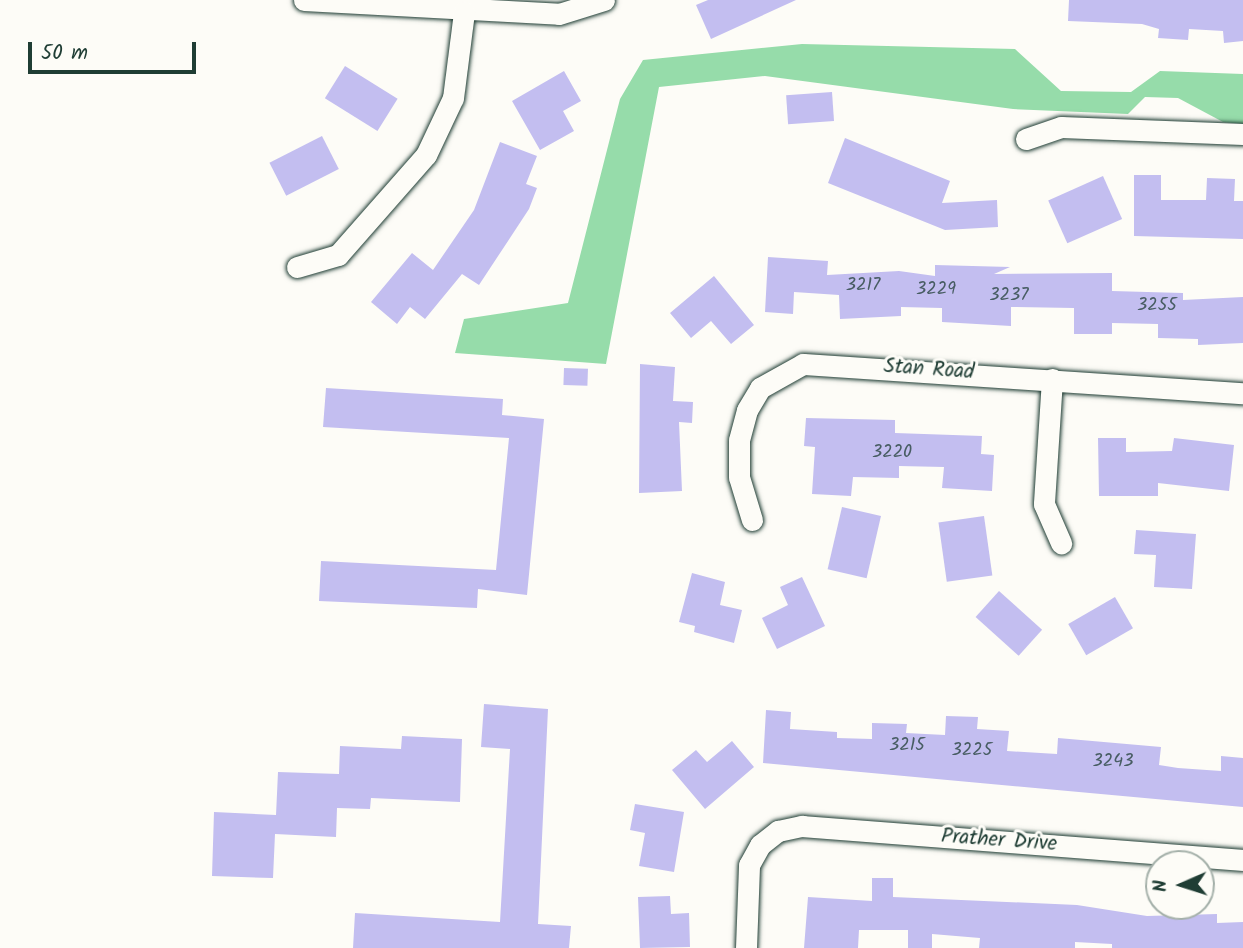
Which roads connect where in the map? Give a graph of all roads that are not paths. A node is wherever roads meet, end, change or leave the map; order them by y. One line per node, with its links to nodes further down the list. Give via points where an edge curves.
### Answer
1 (304, 0): 3 (street)
2 (604, 0): 3 (street, via 559,14)
3 (464, 12): 6 (street, via 453,98 426,155 338,255)
4 (1243, 134): 5 (street, via 1061,127)
5 (1026, 139)
6 (297, 267)
7 (1052, 379): 8 (street, Stan Road); 9 (street, Stan Road, via 829,362 803,364 779,374 760,388 747,410 739,440 739,477); 10 (street, via 1044,504)
8 (1243, 393)
9 (752, 520)
10 (1061, 543)
11 (1243, 860): 12 (street, Prather Drive, via 802,826 778,831 760,845 745,887)
12 (746, 948)

